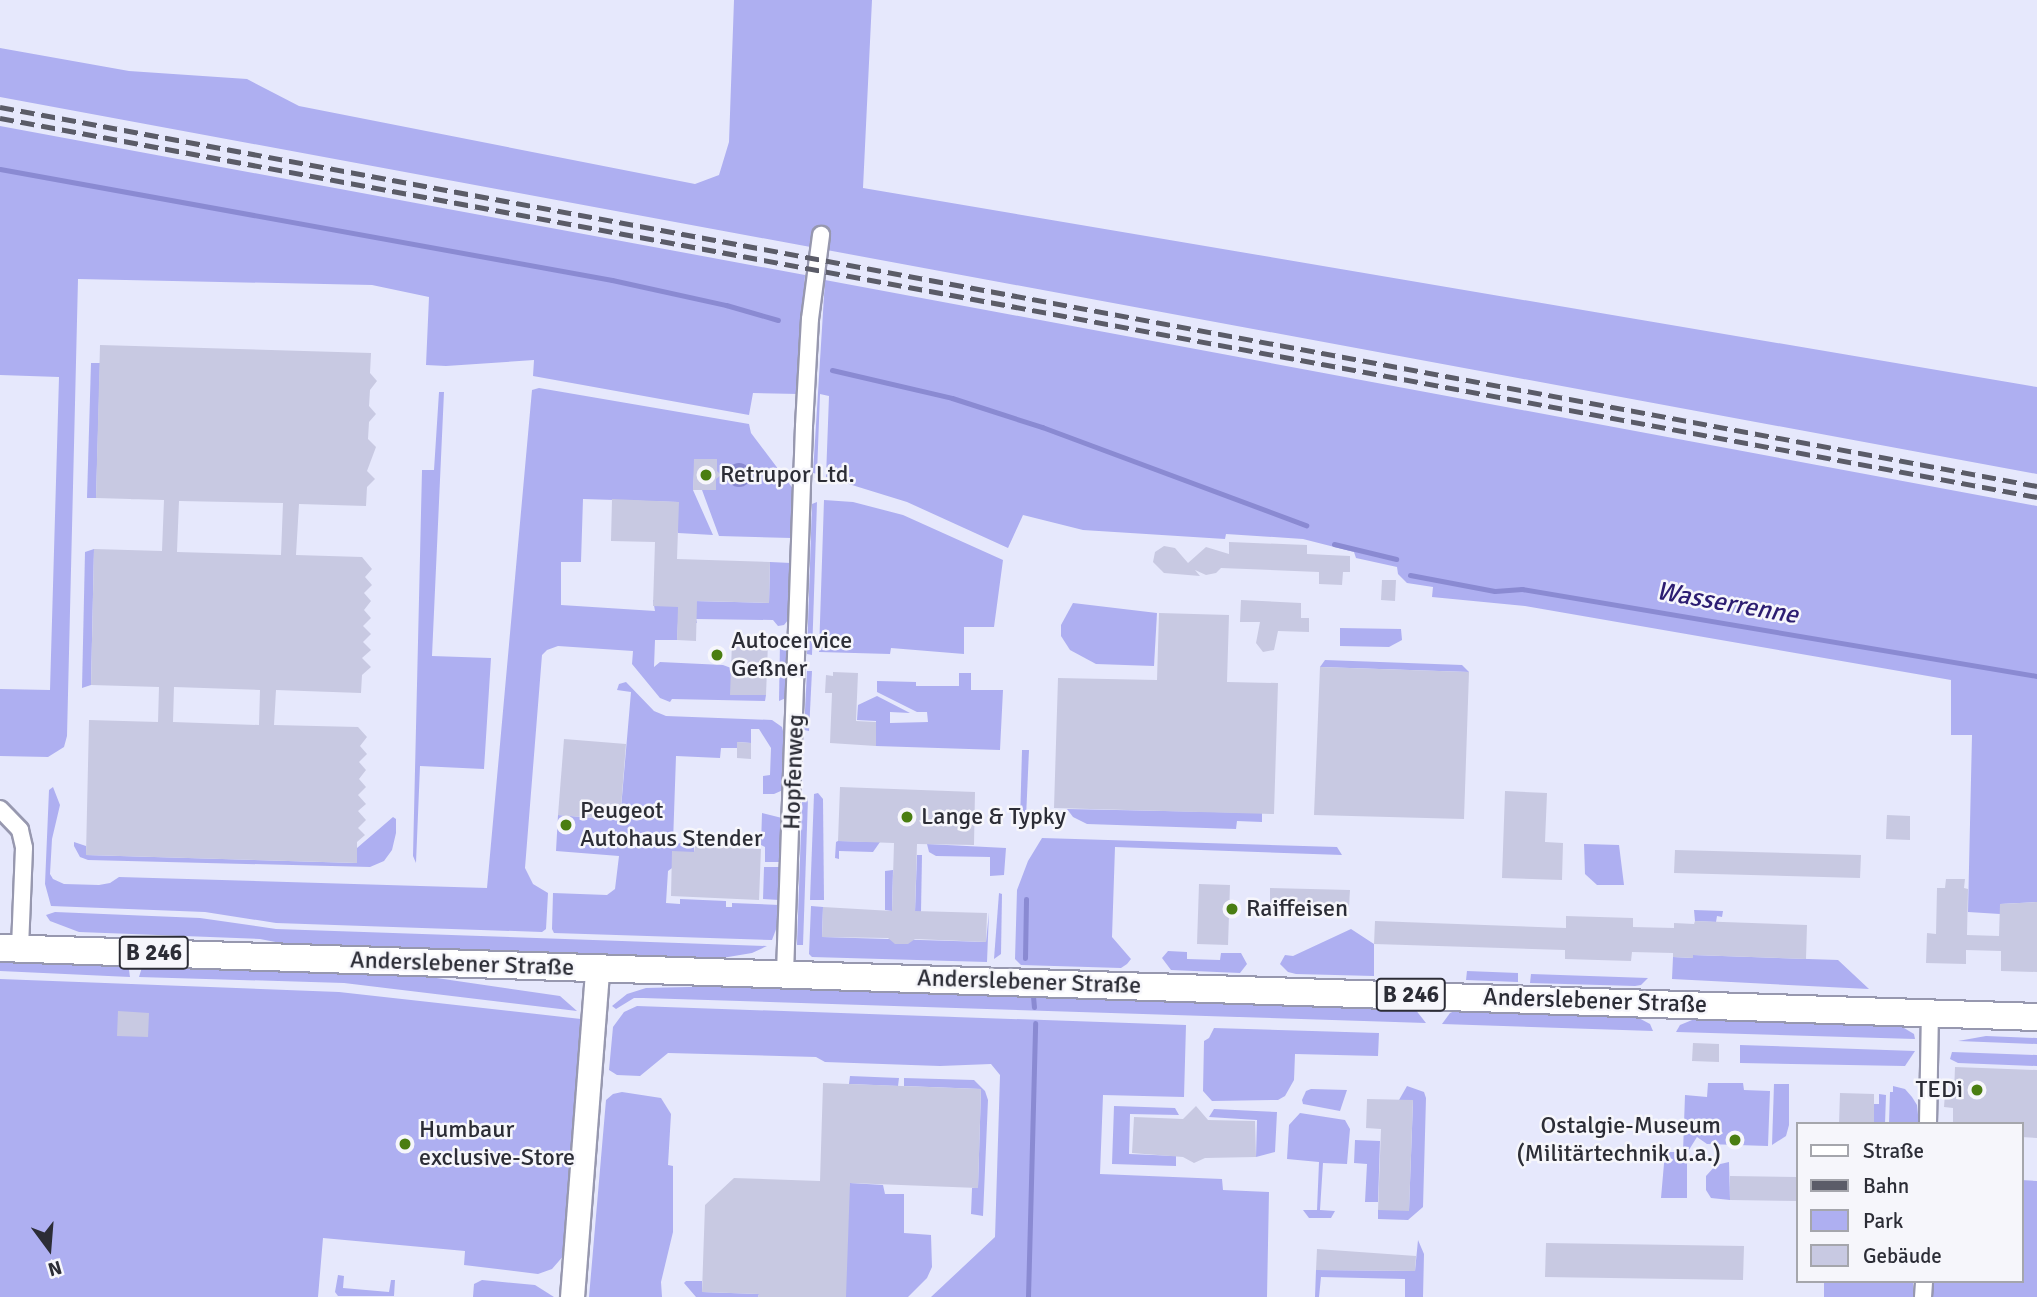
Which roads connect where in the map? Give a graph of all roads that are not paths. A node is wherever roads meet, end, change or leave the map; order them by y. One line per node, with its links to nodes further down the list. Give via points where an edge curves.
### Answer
1 (821, 235): 5 (street, Hopfenweg, via 804,416)
2 (0, 808): 3 (street, via 20,830 23,848)
3 (10, 948): 4 (main road, Anderslebener Straße / B 246)
4 (597, 970): 5 (main road, Anderslebener Straße / B 246); 9 (street)
5 (785, 973): 6 (main road, Anderslebener Straße / B 246)
6 (1930, 1012): 7 (main road, Anderslebener Straße / B 246); 8 (street)
7 (2037, 1017)
8 (1928, 1122)
9 (572, 1297)

